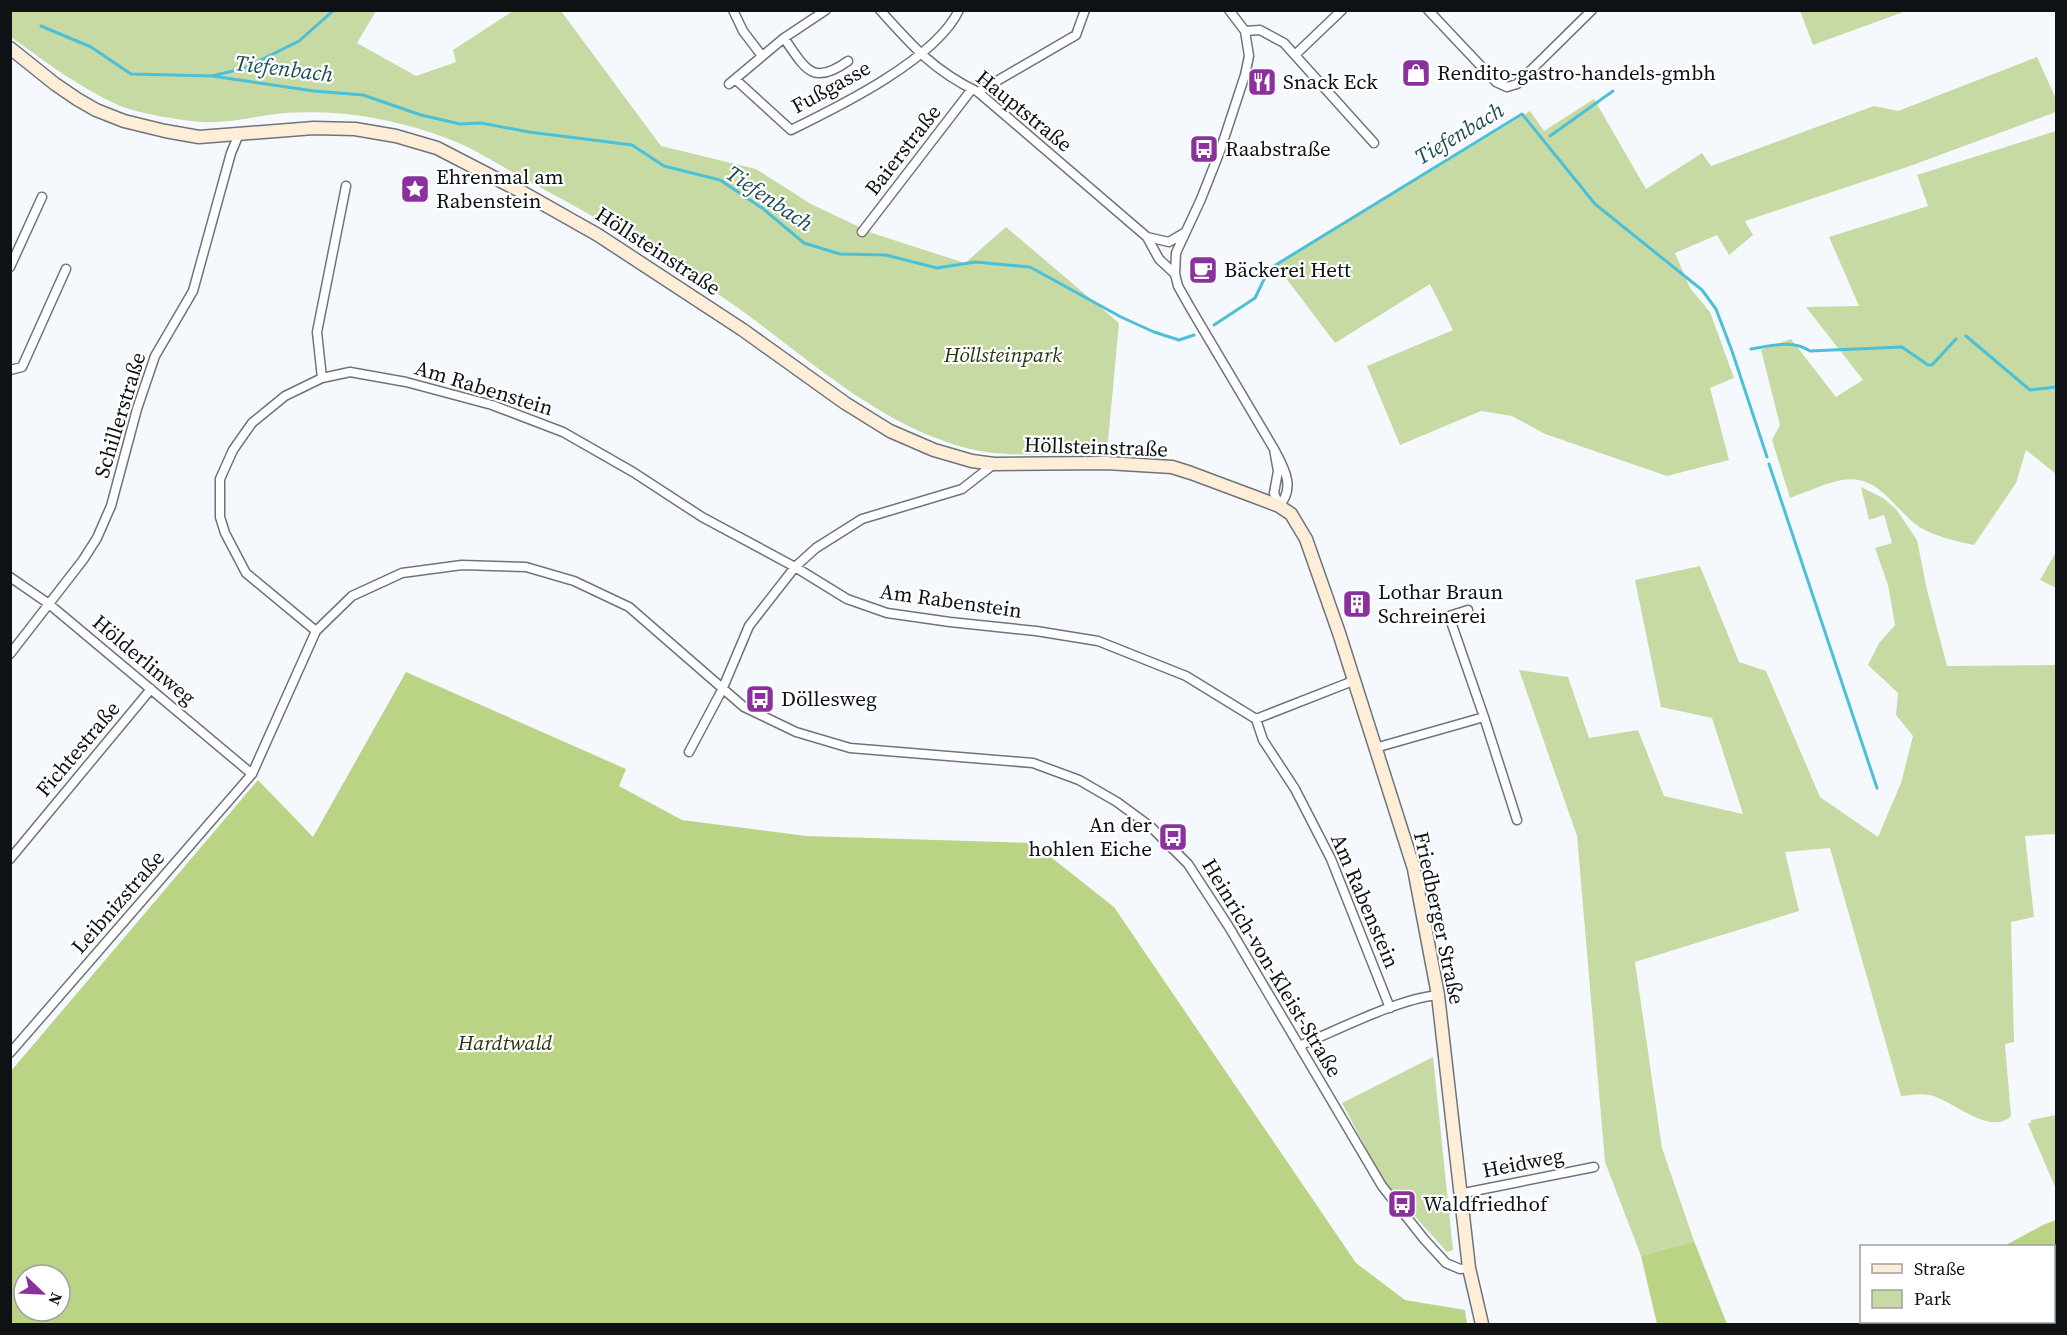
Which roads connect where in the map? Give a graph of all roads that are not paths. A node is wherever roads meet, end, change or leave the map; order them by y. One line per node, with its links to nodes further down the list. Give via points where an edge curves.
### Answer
1 (733, 10): 15 (street)
2 (826, 10): 11 (street)
3 (880, 10): 14 (street, Hauptstraße)
4 (959, 10): 14 (street, via 953,23)
5 (1085, 10): 17 (street, via 1076,35)
6 (1229, 10): 10 (street)
7 (1342, 10): 13 (street)
8 (1428, 10): 9 (street, via 1496,82 1507,87 1517,84)
9 (1586, 13)
10 (1245, 31): 13 (street, via 1260,30); 23 (street, via 1249,56 1245,75 1220,151)
11 (784, 38): 15 (street); 16 (street, via 811,72 818,75 836,70)
12 (10, 48): 18 (street, Höllsteinstraße, via 77,99 124,121 199,137)
13 (1296, 54): 19 (street)
14 (920, 55): 15 (street, Fußgasse, via 853,98 791,129 732,82); 17 (street, Hauptstraße)
15 (762, 56)
16 (848, 61)
17 (975, 91): 22 (street, Baierstraße); 24 (street, Hauptstraße)
18 (239, 134): 30 (street, Höllsteinstraße, via 355,129 437,148 598,235 890,431 934,450); 34 (street, Schillerstraße, via 193,291 155,356 111,506 97,538)
19 (1374, 143)
20 (346, 186): 29 (street, via 317,332)
21 (42, 197): 25 (street)
22 (862, 232)
23 (1184, 232): 24 (street, via 1169,242); 27 (street)
24 (1147, 237): 27 (street, Hauptstraße)
25 (10, 267)
26 (66, 269): 28 (street, via 22,367)
27 (1174, 274): 31 (street, via 1274,449 1278,471 1274,493)
28 (10, 370)
29 (322, 378): 32 (street, Am Rabenstein, via 350,372 406,382 492,405 563,432 702,517); 36 (street, Am Rabenstein, via 285,396 252,423 233,450 220,479 220,517 246,573)
30 (994, 464): 31 (street, Höllsteinstraße, via 1172,467); 32 (street, via 962,489 862,519 816,548)
31 (1280, 506): 38 (street, Friedberger Straße, via 1291,514 1306,538)
32 (795, 567): 40 (street, via 749,626); 42 (street, Am Rabenstein, via 847,599 887,613 1098,641 1186,676)
33 (10, 576): 34 (street, Hölderlinweg)
34 (49, 604): 37 (street, Schillerstraße); 39 (street, Hölderlinweg)
35 (1468, 610): 41 (street, via 1449,616)
36 (316, 631): 40 (street, Heinrich-von-Kleist-Straße, via 352,596 402,573 462,565 526,567 574,581 629,607); 45 (street, Heinrich-von-Kleist-Straße)
37 (10, 654)
38 (1353, 681): 42 (street); 43 (street, Friedberger Straße)
39 (151, 689): 45 (street, Hölderlinweg); 47 (street, Fichtestraße)
40 (722, 690): 44 (street); 50 (street, Heinrich-von-Kleist-Straße, via 744,707 796,732 850,748 1033,762 1079,780 1117,802 1188,864)
41 (1484, 717): 43 (street); 46 (street)
42 (1256, 718): 49 (street, Am Rabenstein, via 1263,740 1295,789 1331,859)
43 (1376, 748): 48 (street, Friedberger Straße, via 1414,869)
44 (689, 752)
45 (252, 774): 51 (street, Leibnizstraße)
46 (1517, 820)
47 (10, 859)
48 (1438, 995): 49 (street); 53 (street, Friedberger Straße)
49 (1390, 1008): 50 (street)
50 (1299, 1046): 54 (street, Heinrich-von-Kleist-Straße, via 1382,1186 1446,1263)
51 (10, 1053)
52 (1594, 1167): 53 (street, Heidweg)
53 (1459, 1194): 54 (street, Friedberger Straße)
54 (1468, 1268): 55 (street, Friedberger Straße)
55 (1482, 1324)

